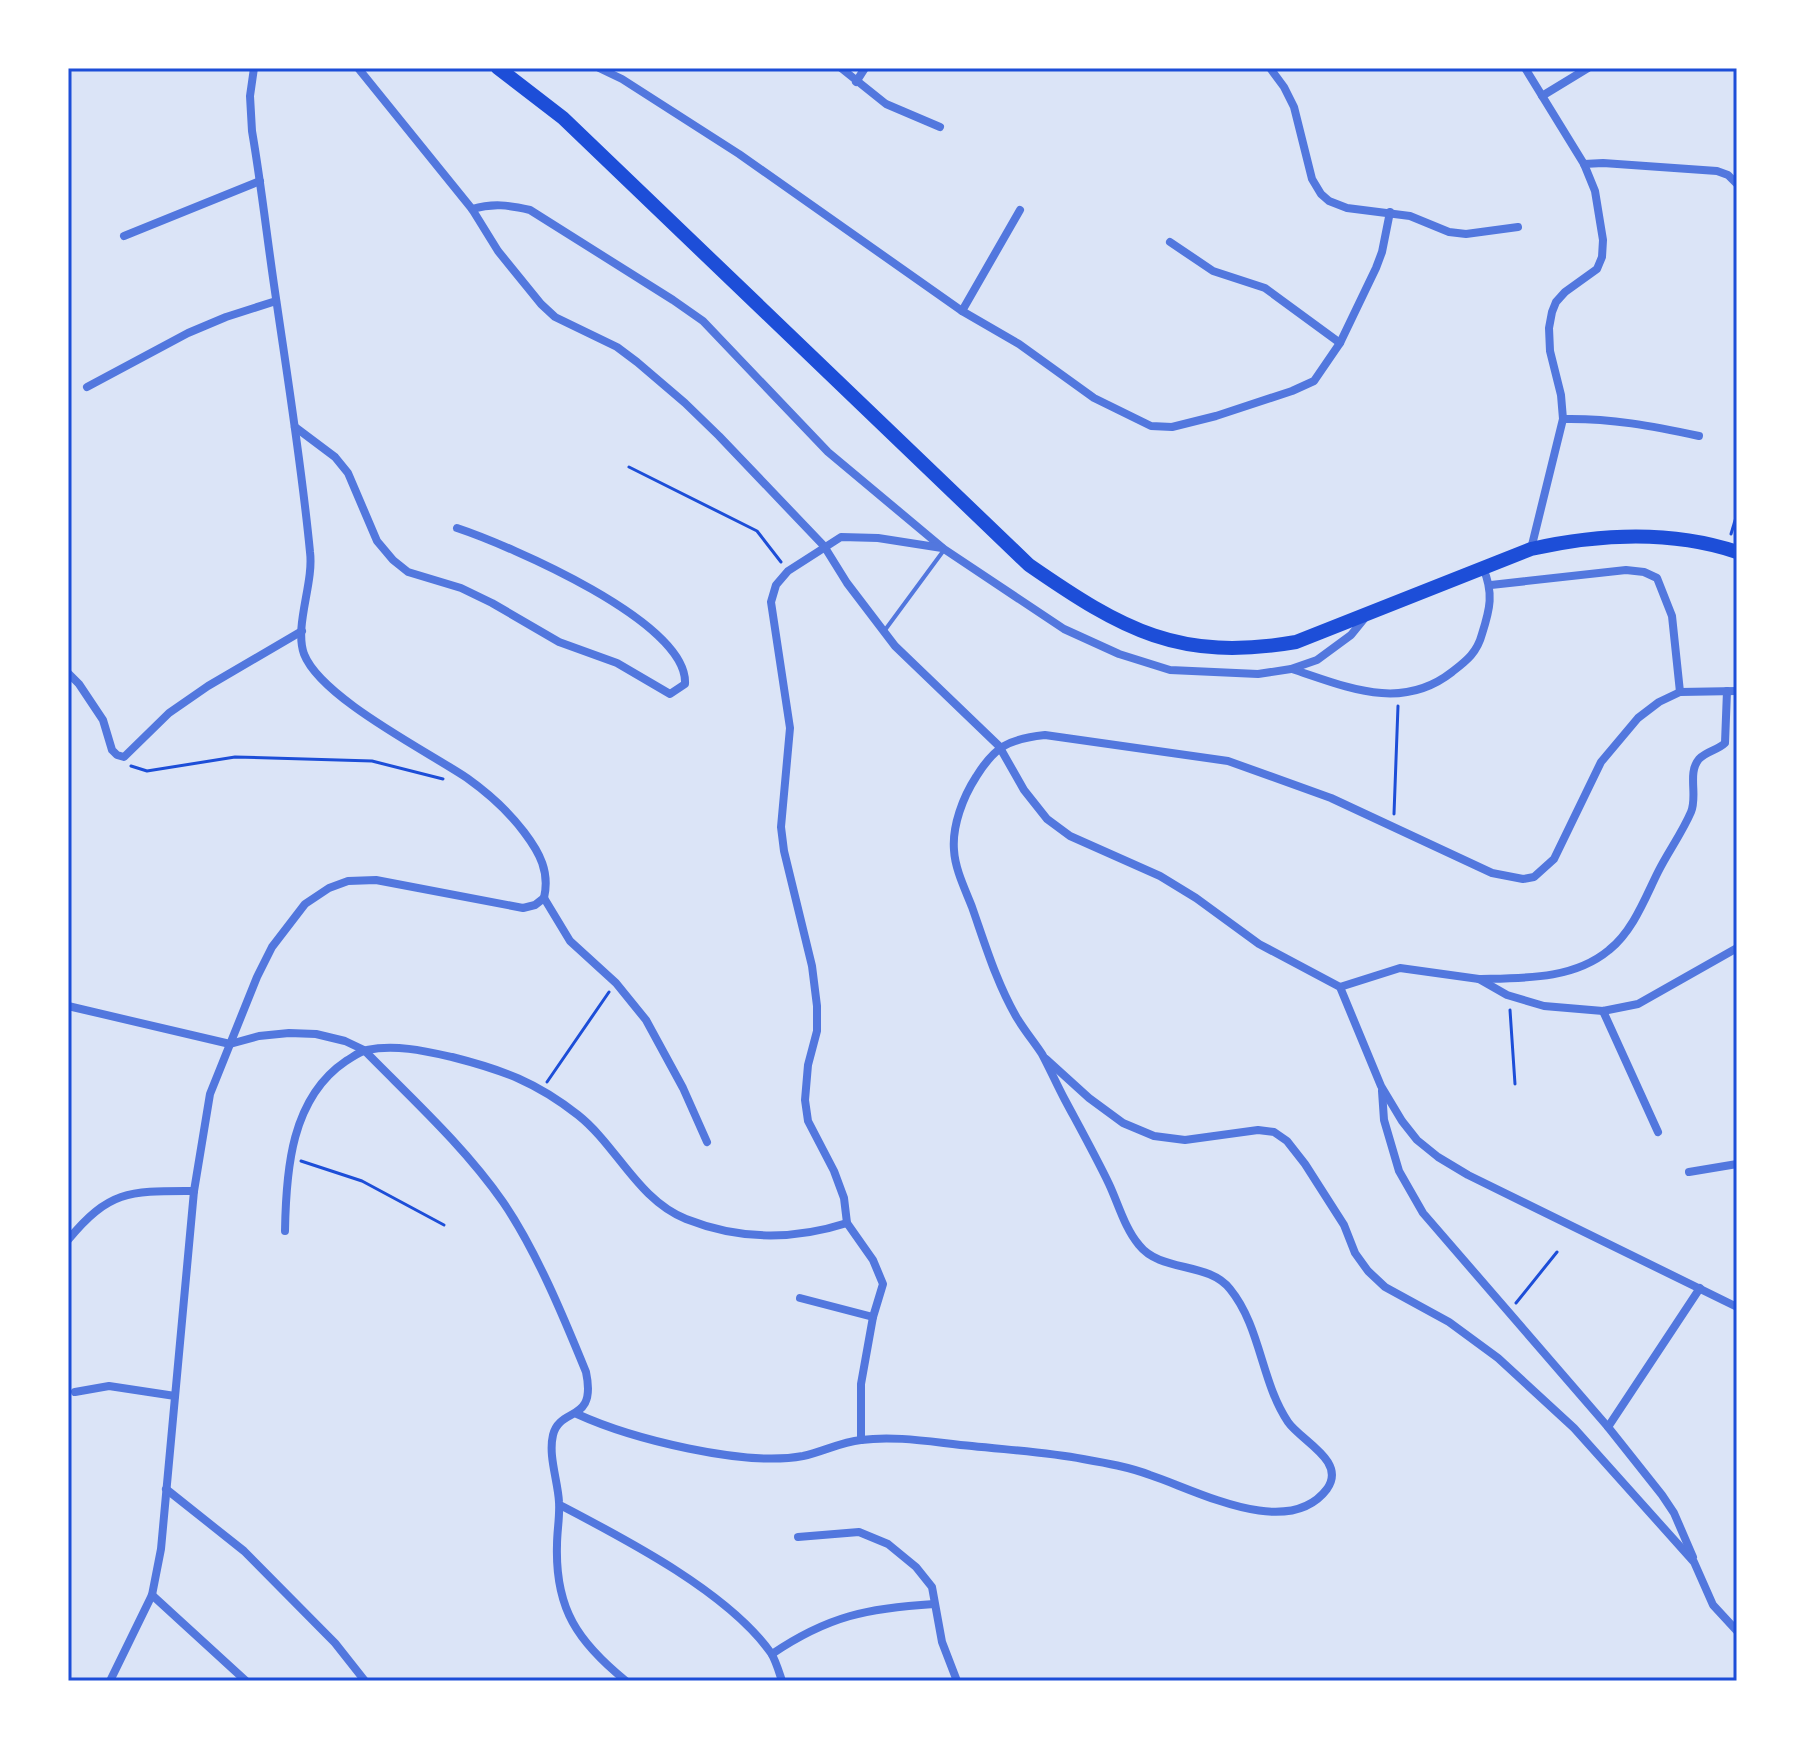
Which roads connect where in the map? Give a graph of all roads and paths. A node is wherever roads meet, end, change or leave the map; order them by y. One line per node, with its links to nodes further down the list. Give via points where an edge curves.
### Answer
1 (254, 68): 14 (street, via 250,96)
2 (358, 68): 16 (street)
3 (498, 68): 39 (main road, via 563,118 1029,565 1075,597 1128,626 1177,644 1226,650 1296,642)
4 (599, 68): 23 (street, via 739,154)
5 (841, 68): 10 (street)
6 (865, 68): 10 (street)
7 (1270, 68): 18 (street, via 1294,107 1312,179 1321,194 1347,208)
8 (1525, 68): 11 (street)
9 (1588, 68): 11 (street)
10 (856, 82): 12 (street, via 886,104)
11 (1542, 96): 13 (street)
12 (940, 127)
13 (1584, 164): 15 (street, via 1717,171); 26 (street, via 1595,191 1602,257 1597,269 1565,292 1552,312 1550,351)
14 (260, 181): 20 (street); 22 (street)
15 (1737, 184)
16 (472, 209): 32 (street, via 541,304 652,373); 33 (street, via 506,204 530,210 703,321 828,452)
17 (1020, 210): 23 (street)
18 (1390, 212): 19 (street, via 1466,234); 24 (street, via 1382,252)
19 (1518, 227)
20 (124, 236)
21 (1170, 242): 24 (street, via 1213,271 1265,288)
22 (276, 301): 25 (street, via 188,333); 27 (street)
23 (962, 311): 24 (street, via 1094,398 1151,426 1172,427 1292,391 1314,381)
24 (1340, 343)
25 (87, 387)
26 (1563, 419): 28 (street, via 1609,419); 34 (street)
27 (295, 427): 31 (street, via 348,473 377,541 408,572 461,588 670,694 685,684 666,642 632,613 493,540); 40 (street, via 311,556)
28 (1699, 436)
29 (629, 467): 37 (path, via 757,531)
30 (1737, 514): 35 (path)
31 (457, 528)
32 (824, 546): 33 (street, via 858,536); 37 (street); 41 (street)
33 (944, 549): 41 (lane); 42 (street, via 1064,629 1119,654 1170,670 1258,674)
34 (1531, 549): 35 (main road, via 1631,536); 36 (main road)
35 (1732, 550)
36 (1483, 568): 38 (street); 39 (main road)
37 (788, 571): 71 (street, via 771,602 790,728 781,827 817,1006 805,1100 808,1121 844,1198)
38 (1491, 585): 45 (street, via 1626,570 1657,578 1672,616); 46 (street, via 1489,613 1472,656 1438,683)
39 (1367, 616): 42 (street, via 1328,654)
40 (302, 631): 48 (street, via 169,713); 49 (street, via 304,653 342,697)
41 (883, 632): 47 (street)
42 (1291, 669): 46 (street, via 1348,687)
43 (68, 673): 48 (street, via 103,720 112,750)
44 (1732, 691): 45 (street); 53 (street, via 1725,743 1696,762 1692,811 1621,938 1595,960 1562,974)
45 (1680, 692): 50 (street, via 1638,718 1601,762 1554,859 1534,877 1492,873)
46 (1398, 694): 50 (path)
47 (999, 746): 50 (street, via 1025,737 1066,736 1228,761); 55 (street, via 1024,790 1056,828 1160,876 1259,944); 61 (street, via 971,784 953,846 1000,983)
48 (124, 757): 49 (path, via 136,770 147,771 235,757 372,761)
49 (470, 780): 51 (street, via 534,845 546,870)
50 (1393, 827)
51 (544, 898): 54 (street, via 570,941); 59 (street, via 523,908 376,880 329,888 305,904 272,947)
52 (1737, 948): 58 (street, via 1638,1004)
53 (1479, 979): 55 (street, via 1400,968); 56 (street)
54 (616, 983): 64 (path); 66 (street, via 646,1020)
55 (1340, 987): 63 (street)
56 (1507, 995): 58 (street, via 1544,1006); 62 (path)
57 (68, 1006): 59 (street)
58 (1603, 1011): 65 (street)
59 (230, 1044): 60 (street, via 259,1036 316,1034); 70 (street, via 210,1094)
60 (364, 1050): 64 (street, via 393,1047 439,1054); 67 (street, via 333,1070 304,1111); 83 (street, via 466,1153 522,1232 586,1372 587,1400)
61 (1042, 1055): 85 (street, via 1135,1242 1160,1261 1229,1287 1258,1345 1277,1403 1289,1425 1323,1455 1332,1478 1315,1500 1298,1507 1249,1510 1148,1474 1071,1457 923,1441); 89 (street, via 1123,1123 1154,1136 1185,1140 1258,1130 1287,1141 1368,1271 1498,1358 1574,1428)
62 (1515, 1084)
63 (1381, 1086): 76 (street, via 1417,1140 1438,1157); 79 (street, via 1384,1120 1413,1197)
64 (543, 1088): 71 (street, via 581,1117 651,1196 686,1219 775,1237)
65 (1658, 1132)
66 (707, 1142)
67 (290, 1157): 72 (path, via 362,1181); 73 (street)
68 (1737, 1164): 69 (street)
69 (1689, 1172)
70 (194, 1191): 74 (street, via 117,1197); 82 (street)
71 (847, 1223): 80 (street, via 883,1284)
72 (444, 1225)
73 (285, 1231)
74 (68, 1240)
75 (1557, 1252): 79 (path)
76 (1700, 1288): 78 (street); 84 (street)
77 (800, 1298): 80 (street)
78 (1737, 1307)
79 (1508, 1312): 84 (street)
80 (873, 1317): 85 (street, via 861,1384)
81 (75, 1392): 82 (street, via 109,1386)
82 (175, 1396): 86 (street)
83 (577, 1414): 85 (street, via 749,1459 803,1456); 87 (street, via 560,1421 554,1432)
84 (1608, 1427): 89 (street, via 1674,1513)
85 (861, 1440)
86 (166, 1489): 90 (street); 96 (street, via 244,1551)
87 (560, 1505): 93 (street, via 634,1544 718,1601); 97 (street, via 557,1581 565,1609 598,1658)
88 (798, 1537): 91 (street, via 859,1532 874,1537 927,1577)
89 (1694, 1562): 92 (street, via 1713,1605)
90 (152, 1595): 94 (street); 95 (street)
91 (934, 1604): 93 (street, via 845,1615); 99 (street)
92 (1737, 1631)
93 (772, 1654): 98 (street)
94 (110, 1681)
95 (246, 1681)
96 (365, 1681)
97 (626, 1681)
98 (782, 1681)
99 (957, 1681)

